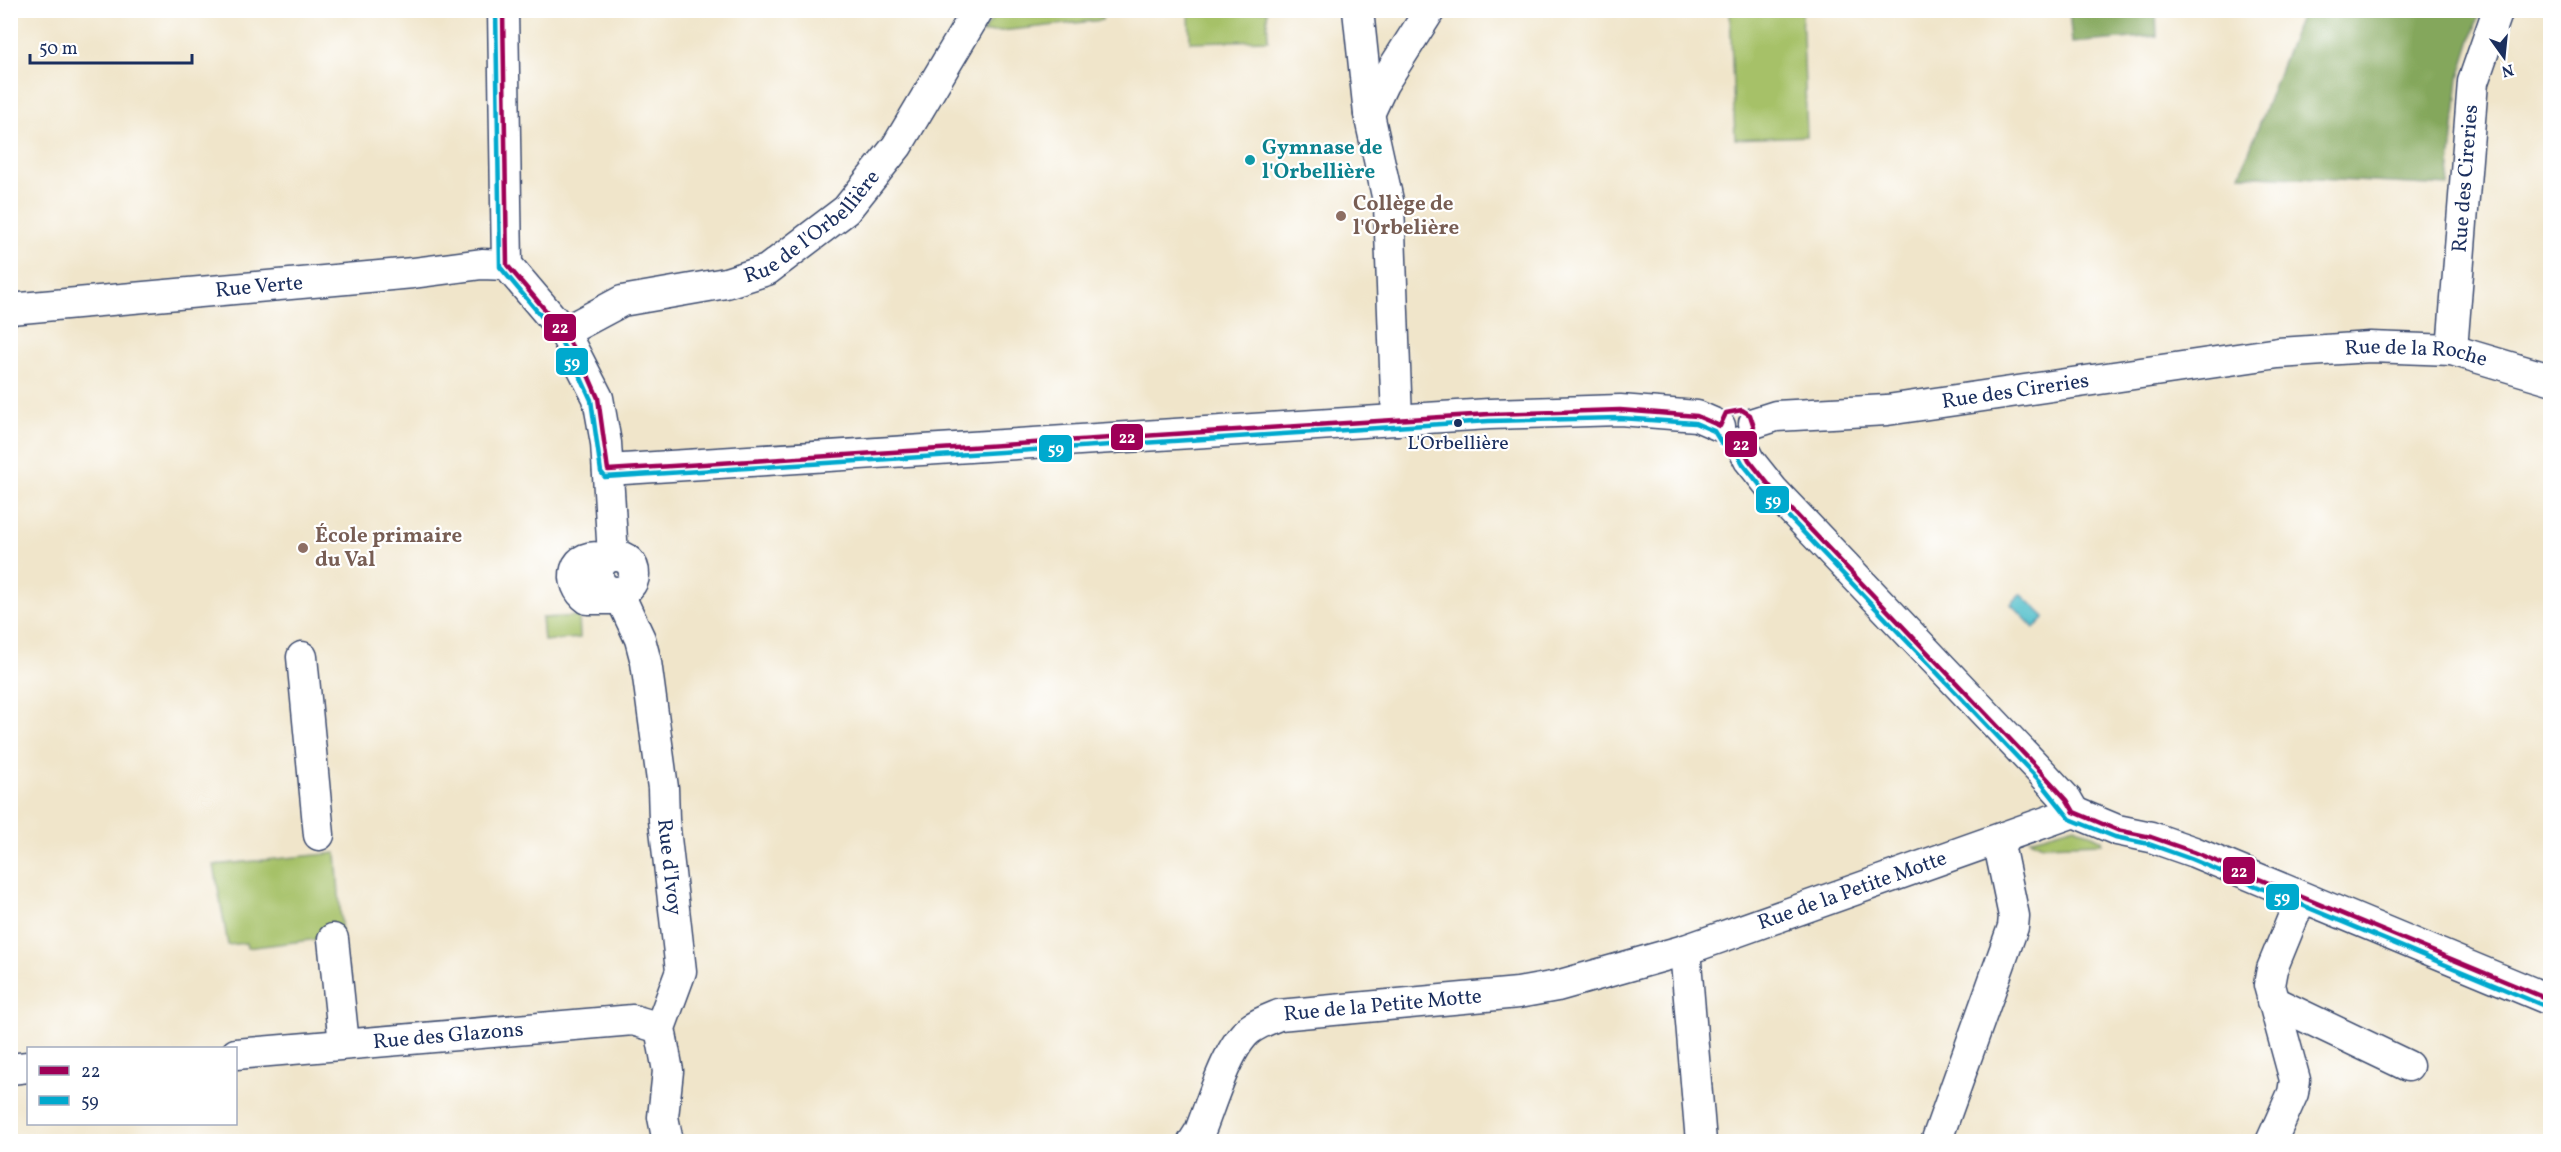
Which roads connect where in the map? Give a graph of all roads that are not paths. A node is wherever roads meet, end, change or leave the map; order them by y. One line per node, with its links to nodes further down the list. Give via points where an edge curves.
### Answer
1 (503, 10): 7 (street)
2 (978, 10): 9 (street, Rue de l'Orbellière, via 897,146 846,210 767,270 726,282 622,301)
3 (1358, 10): 6 (street)
4 (1430, 10): 6 (street, via 1383,84)
5 (2498, 10): 10 (street, Rue des Cireries, via 2473,82)
6 (1369, 114): 13 (street, via 1389,205)
7 (507, 265): 8 (street, Rue Verte, via 482,264); 9 (street)
8 (10, 309)
9 (564, 332): 15 (street, via 598,398)
10 (2452, 351): 11 (street, Rue de la Roche, via 2370,347); 12 (street, Rue de la Roche)
11 (2278, 352): 14 (street, Rue des Cireries, via 1887,410 1776,416)
12 (2550, 379)
13 (1397, 420): 14 (street, via 1620,410 1696,416); 15 (street)
14 (1738, 430): 19 (street, via 1749,460 1773,490 2044,775)
15 (608, 470): 16 (street)
16 (609, 558): 17 (street, via 628,560 634,570 632,582); 17 (street, via 586,557 581,561 575,573 578,590 588,599)
17 (619, 596): 27 (street, Rue d'Ivoy, via 640,639 646,662 681,971)
18 (302, 657): 20 (street)
19 (2074, 812): 21 (street, Rue de la Petite Motte); 22 (street, via 2117,830 2194,852)
20 (320, 835)
21 (1998, 840): 24 (street, Rue de la Petite Motte); 36 (street, via 2013,927)
22 (2301, 898): 25 (street); 26 (street, via 2272,969)
23 (333, 939): 28 (street)
24 (1685, 950): 34 (street, Rue de la Petite Motte, via 1518,993 1279,1015 1265,1020 1234,1047); 35 (street)
25 (2550, 1000)
26 (2272, 1001): 30 (street); 37 (street, via 2295,1080)
27 (660, 1028): 28 (street, Rue des Glazons, via 633,1020); 33 (street, via 668,1071 663,1117)
28 (344, 1044): 29 (street, Rue des Glazons)
29 (237, 1054)
30 (2408, 1066)
31 (27, 1067): 32 (street)
32 (10, 1069)
33 (668, 1142)
34 (1193, 1142)
35 (1701, 1142)
36 (1936, 1142)
37 (2271, 1142)

